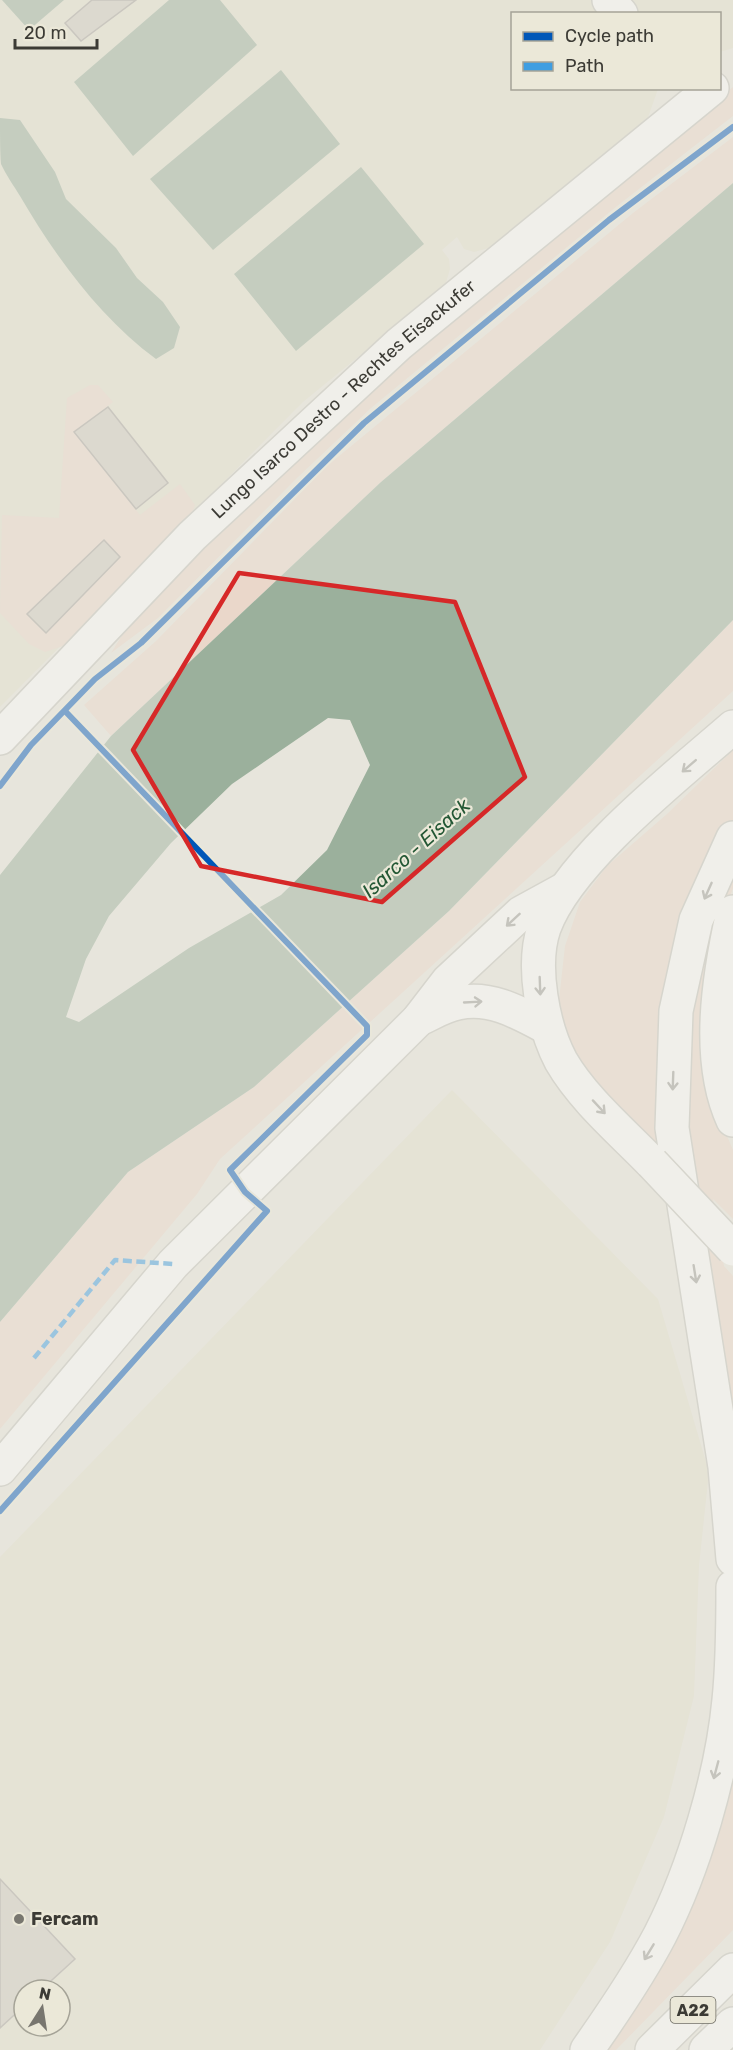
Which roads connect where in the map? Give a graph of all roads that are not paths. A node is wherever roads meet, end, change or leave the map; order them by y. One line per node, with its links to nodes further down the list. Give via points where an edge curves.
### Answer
1 (609, 0): 2 (main road)
2 (619, 12)
3 (704, 90): 5 (main road, Lungo Isarco Destro - Rechtes Eisackufer, via 399,344 192,536)
4 (733, 727): 7 (main road, one-way to 7, via 652,798)
5 (0, 738)
6 (733, 838): 16 (main road, one-way to 16, via 696,920 676,1011 672,1128 725,1467)
7 (563, 890): 10 (main road, one-way to 10, via 521,913 448,981); 11 (main road, one-way to 11, via 543,930 540,966)
8 (733, 912): 9 (main road)
9 (717, 1006): 12 (main road); 13 (main road, via 717,1052)
10 (418, 1020): 11 (main road, one-way to 11, via 457,1003 486,1001 516,1010); 15 (main road, via 172,1264)
11 (546, 1027): 14 (main road, one-way to 14, bridge, via 562,1062 583,1090)
12 (733, 1043)
13 (733, 1120)
14 (733, 1249)
15 (0, 1469)
16 (733, 1559)
17 (733, 1587): 20 (main road, one-way to 20, via 729,1701 722,1749 697,1845 660,1934)
18 (733, 1970): 21 (main road, A22)
19 (733, 2024): 22 (main road, A22)
20 (587, 2050)
21 (652, 2050)
22 (706, 2050)

